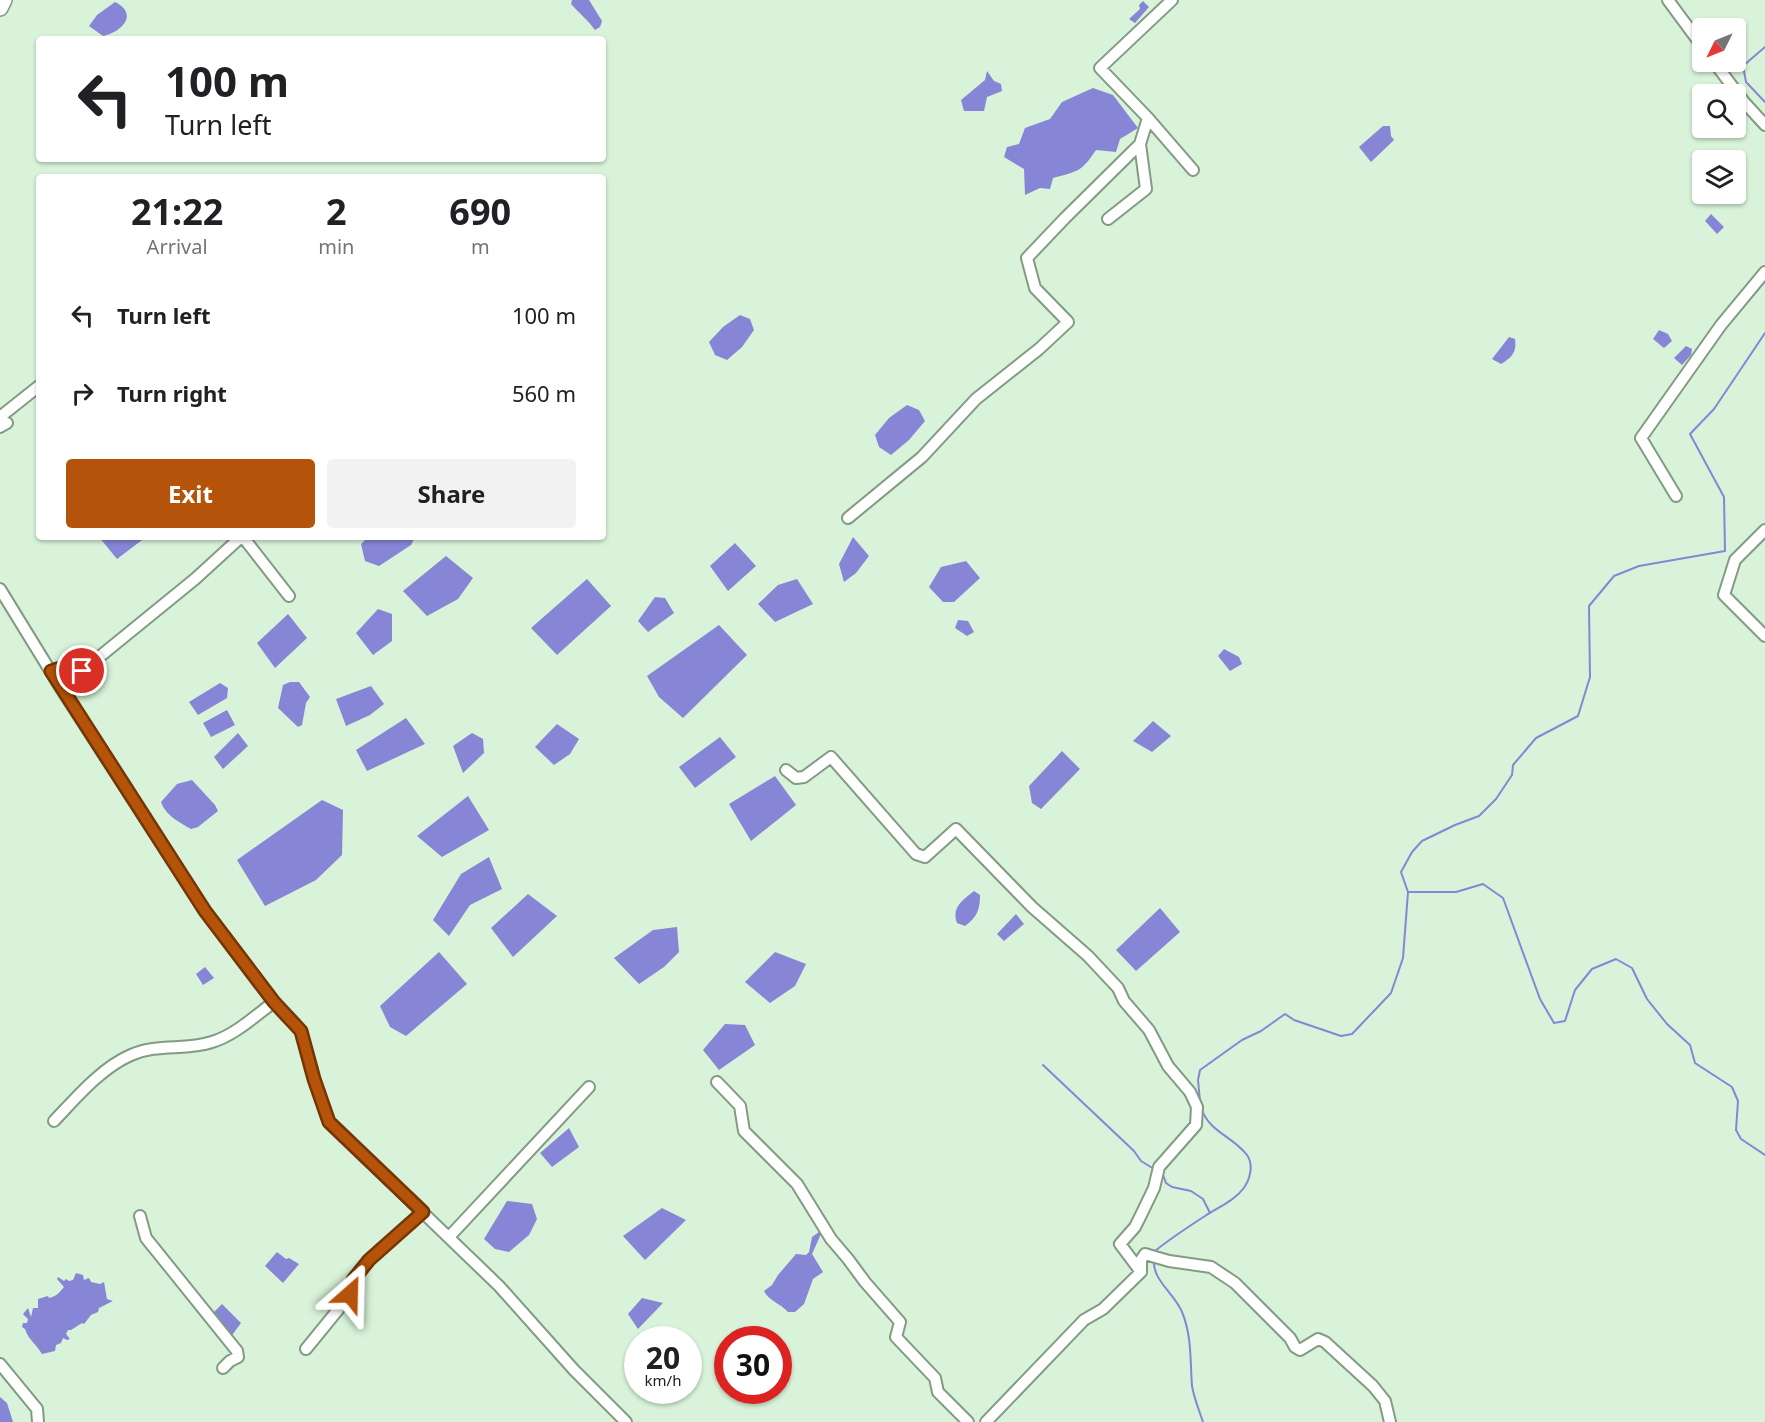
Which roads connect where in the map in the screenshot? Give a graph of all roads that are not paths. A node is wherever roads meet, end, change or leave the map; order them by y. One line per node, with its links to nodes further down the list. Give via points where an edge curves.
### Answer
1 (4, 0): 4 (highway)
2 (1172, 0): 7 (street, via 1100,68)
3 (1668, 0): 5 (street)
4 (0, 8)
5 (1692, 32)
6 (1722, 72): 8 (street)
7 (1148, 118): 9 (street); 10 (street)
8 (1765, 125)
9 (1140, 144): 11 (street, via 1146,189); 16 (street, via 1028,258 1035,288 1068,322 976,399 922,457)
10 (1193, 170)
11 (1108, 219)
12 (1765, 272): 15 (street, via 1721,325 1641,438)
13 (36, 389): 14 (street)
14 (2, 422)
15 (1676, 496)
16 (848, 518)
17 (1765, 530): 22 (street, via 1735,560 1724,595)
18 (239, 540): 23 (street, via 82,671 72,664)
19 (244, 540): 21 (street)
20 (0, 589): 23 (street)
21 (289, 596)
22 (1765, 636)
23 (51, 671): 25 (street, via 205,911)
24 (786, 770): 32 (street, via 796,778 804,777 831,757 916,854 925,857 956,829 1032,907 1088,956 1149,1030 1197,1107 1196,1125 1159,1167 1154,1188 1135,1227 1120,1244)
25 (274, 1002): 28 (street, via 213,1042 158,1047 131,1055 97,1079); 29 (street, via 301,1031 329,1122)
26 (717, 1082): 38 (street, via 740,1106 744,1131 797,1184 831,1239 900,1322 896,1337 935,1378 938,1392)
27 (589, 1087): 31 (street)
28 (54, 1121)
29 (423, 1212): 31 (street); 33 (street, via 369,1260 353,1280 350,1294)
30 (140, 1216): 34 (street, via 146,1238 237,1351 238,1357)
31 (449, 1237): 37 (street)
32 (1141, 1272): 39 (street, via 1103,1309 1084,1320); 40 (street, via 1145,1254 1211,1267 1234,1283 1295,1347 1300,1350 1318,1339 1325,1342 1373,1386 1385,1401)
33 (306, 1349)
34 (223, 1368)
35 (2, 1371): 36 (street, via 38,1409)
36 (38, 1422)
37 (626, 1422)
38 (968, 1422)
39 (986, 1422)
40 (1390, 1422)

